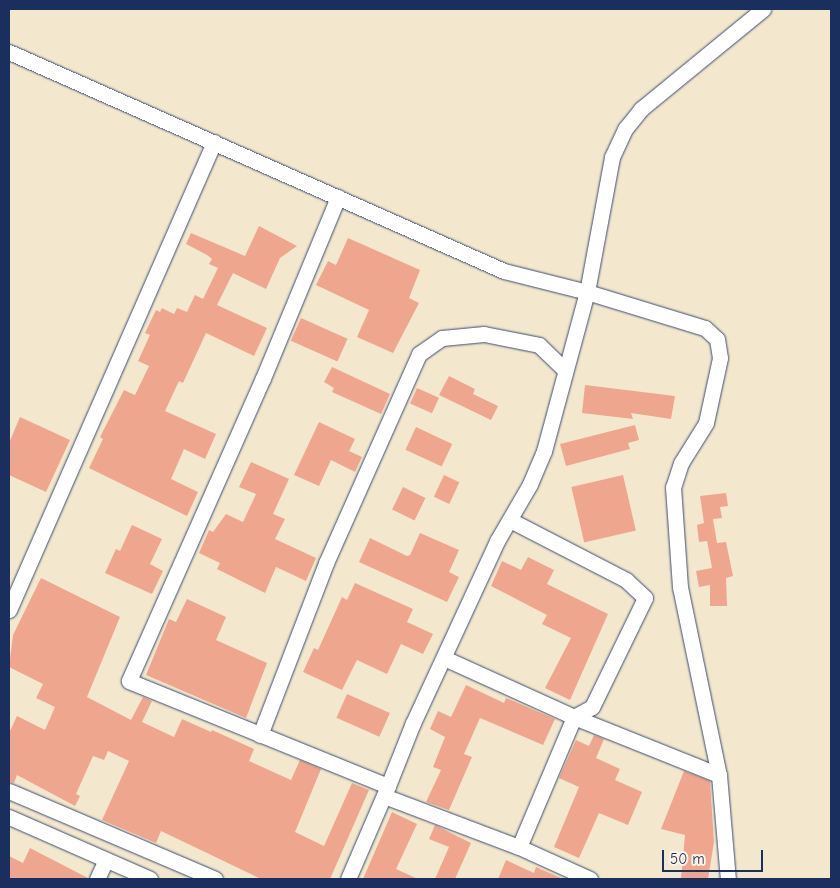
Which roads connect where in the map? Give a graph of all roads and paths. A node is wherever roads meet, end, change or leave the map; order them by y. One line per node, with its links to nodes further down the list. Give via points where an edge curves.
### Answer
1 (763, 9): 5 (street, via 641,109 625,129 612,157)
2 (9, 52): 3 (street)
3 (214, 142): 4 (street); 8 (street)
4 (338, 197): 5 (street, via 504,271); 11 (street, via 263,378 129,681)
5 (586, 292): 6 (street); 12 (street, via 705,328 717,339 720,358 706,423 681,463 673,487 680,587)
6 (564, 369): 7 (street, via 544,451); 11 (street, via 539,345 484,334 442,338 419,354 326,563)
7 (510, 520): 9 (street); 10 (street, via 626,580 645,598 592,707)
8 (9, 610)
9 (444, 658): 10 (street); 14 (street)
10 (574, 717): 12 (street); 17 (street)
11 (260, 736): 14 (street)
12 (719, 775): 24 (street)
13 (9, 791): 16 (street)
14 (386, 791): 17 (street); 22 (street)
15 (9, 817): 18 (street)
16 (99, 831): 18 (street); 21 (street)
17 (519, 847): 23 (street)
18 (99, 857): 19 (street); 20 (street)
19 (97, 879)
20 (150, 879)
21 (215, 879)
22 (348, 879)
23 (590, 879)
24 (728, 879)

